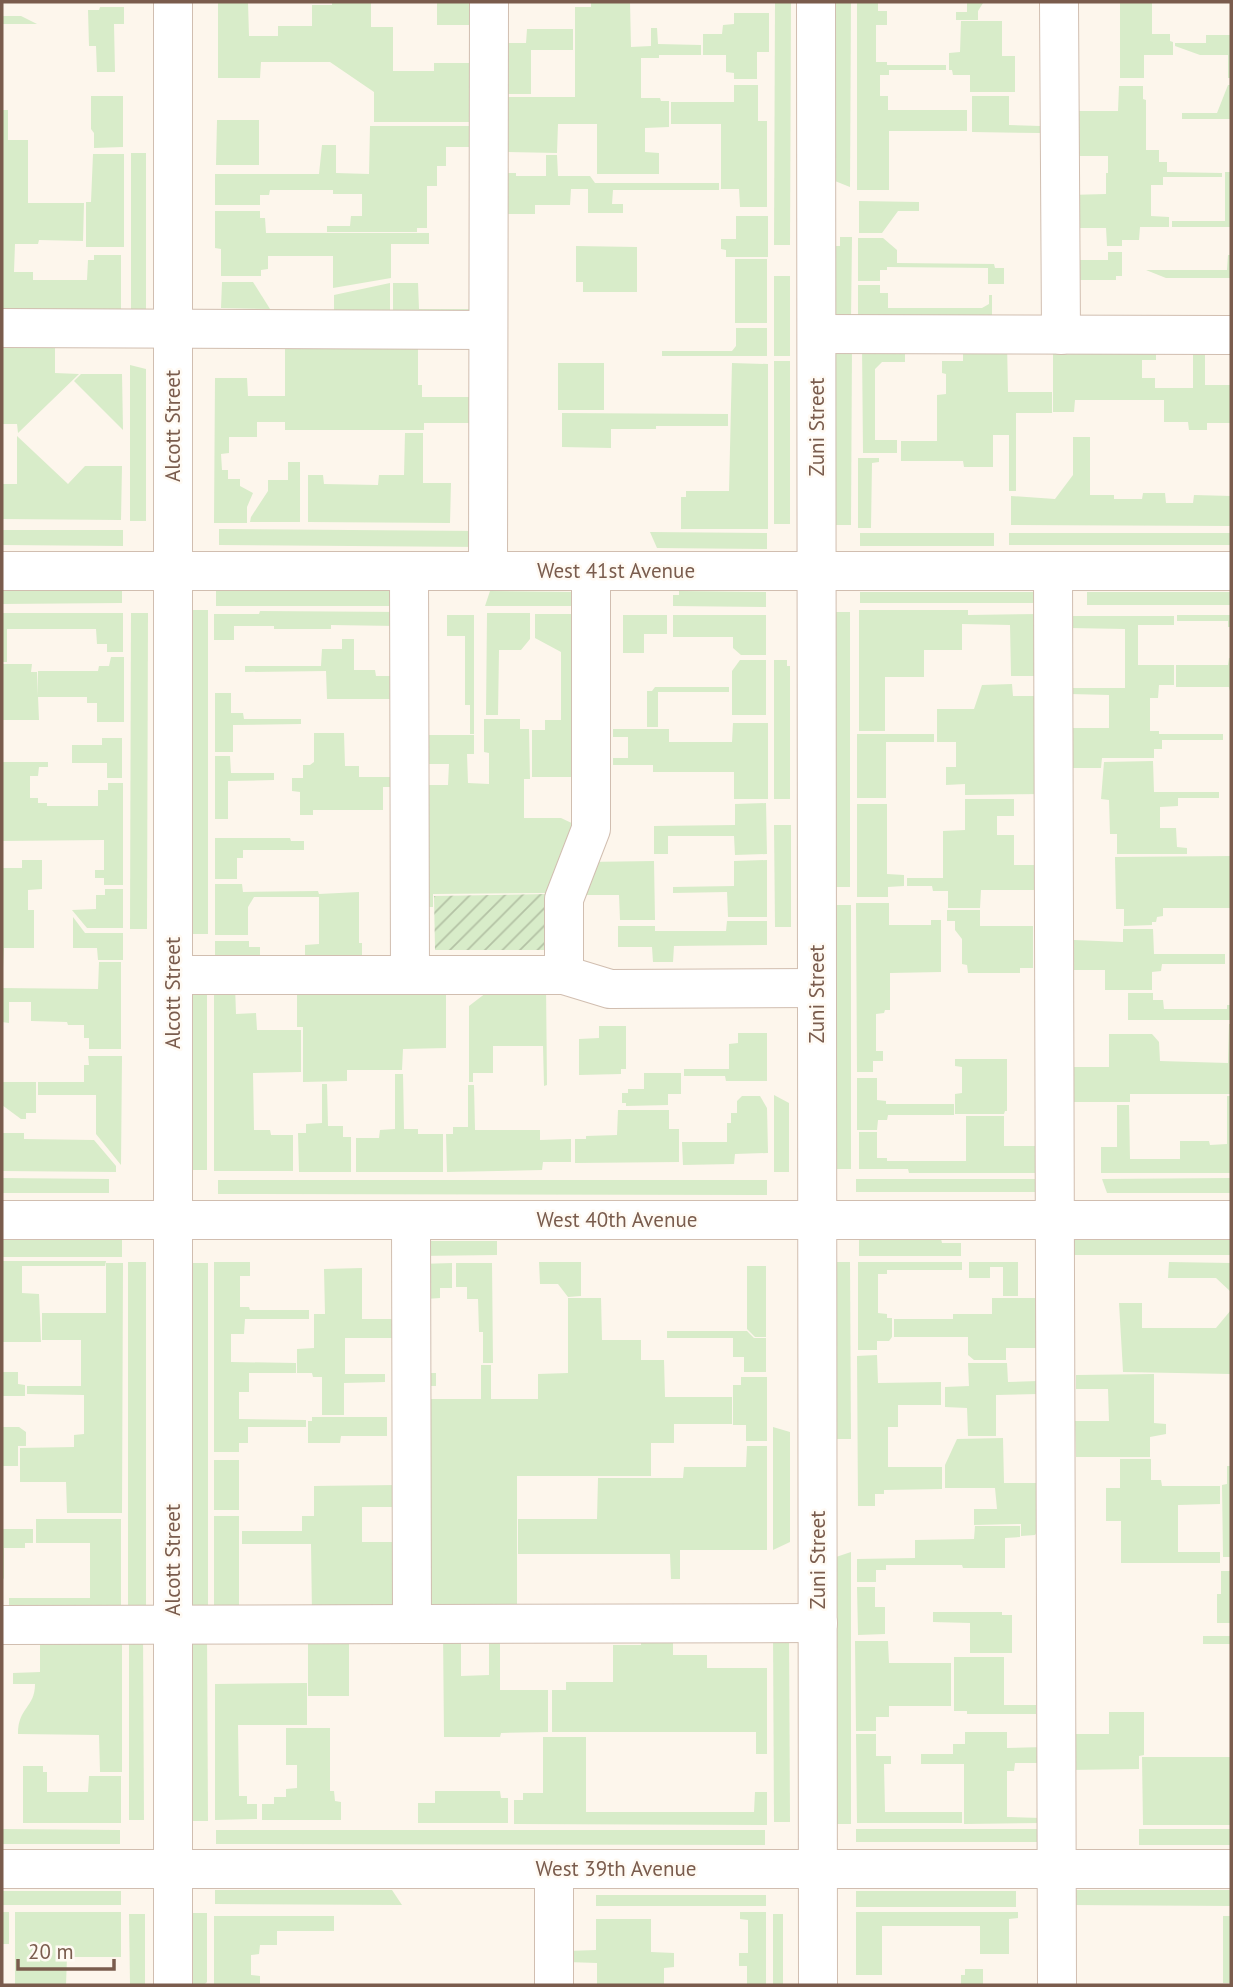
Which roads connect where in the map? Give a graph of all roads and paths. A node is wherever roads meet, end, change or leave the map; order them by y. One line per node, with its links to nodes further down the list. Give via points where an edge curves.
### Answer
1 (173, 2): 6 (street, Alcott Street)
2 (489, 2): 7 (street)
3 (816, 2): 8 (street, Zuni Street)
4 (1059, 2): 9 (street)
5 (2, 328): 6 (street)
6 (173, 328): 7 (street); 12 (street, Alcott Street)
7 (488, 330): 14 (street)
8 (817, 334): 9 (street); 16 (street, Zuni Street)
9 (1061, 335): 10 (street)
10 (1231, 335)
11 (2, 571): 12 (street, West 41st Avenue)
12 (173, 571): 13 (street, West 41st Avenue); 19 (street, Alcott Street)
13 (409, 571): 14 (street, West 41st Avenue); 20 (street)
14 (488, 571): 15 (street, West 41st Avenue)
15 (591, 571): 16 (street, West 41st Avenue); 21 (street, via 591,829 564,899)
16 (817, 571): 17 (street, West 41st Avenue); 22 (street, Zuni Street)
17 (1053, 571): 18 (street, West 41st Avenue); 27 (street)
18 (1231, 571)
19 (173, 975): 20 (street); 24 (street, Alcott Street)
20 (410, 975): 21 (street)
21 (564, 975): 22 (street, via 610,989)
22 (817, 988): 26 (street, Zuni Street)
23 (2, 1220): 24 (street, West 40th Avenue)
24 (173, 1220): 25 (street, West 40th Avenue); 32 (street, Alcott Street)
25 (411, 1220): 26 (street, West 40th Avenue); 30 (street)
26 (818, 1220): 27 (street, West 40th Avenue); 29 (street, Zuni Street)
27 (1055, 1220): 28 (street, West 40th Avenue); 37 (street)
28 (1231, 1220)
29 (818, 1623): 30 (street); 36 (street, Zuni Street)
30 (412, 1624): 32 (street)
31 (2, 1625): 32 (street)
32 (173, 1625): 34 (street, Alcott Street)
33 (2, 1869): 34 (street, West 39th Avenue)
34 (173, 1869): 35 (street, West 39th Avenue); 39 (street, Alcott Street)
35 (554, 1869): 36 (street, West 39th Avenue); 40 (street)
36 (818, 1869): 37 (street, West 39th Avenue); 41 (street, Zuni Street)
37 (1057, 1869): 38 (street, West 39th Avenue); 42 (street)
38 (1231, 1869)
39 (173, 1985)
40 (554, 1985)
41 (818, 1985)
42 (1057, 1985)

